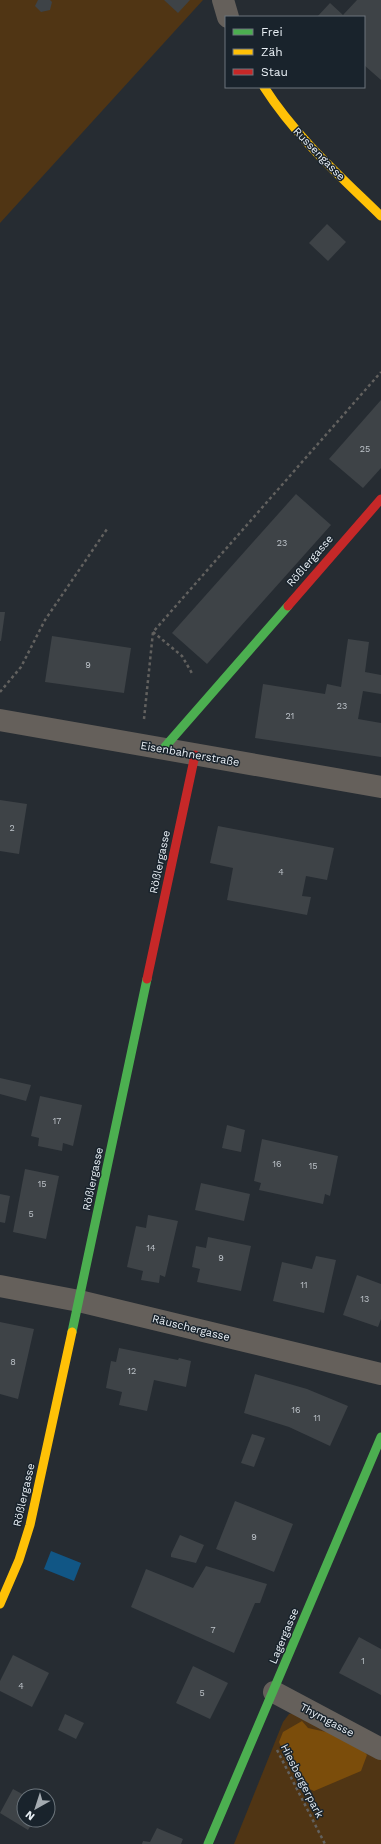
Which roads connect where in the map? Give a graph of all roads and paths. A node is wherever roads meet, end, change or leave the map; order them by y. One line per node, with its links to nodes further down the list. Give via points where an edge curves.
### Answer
1 (223, 0): 2 (street)
2 (228, 16)
3 (265, 88): 4 (street, Russengasse, via 275,106 302,138)
4 (381, 216)
5 (381, 372): 8 (path)
6 (381, 499): 10 (street, Rößlergasse)
7 (107, 529): 9 (path, via 45,620 21,667)
8 (153, 632): 10 (path, via 182,656); 12 (path)
9 (0, 692)
10 (206, 698): 13 (street, Rößlergasse)
11 (0, 720): 12 (street, Eisenbahnerstraße)
12 (141, 744): 13 (street, Eisenbahnerstraße)
13 (163, 748): 14 (street, Eisenbahnerstraße)
14 (195, 755): 15 (street, Eisenbahnerstraße); 17 (street, Rößlergasse)
15 (381, 787)
16 (0, 1286): 17 (street, Räuschergasse)
17 (79, 1301): 18 (street, Räuschergasse); 20 (street, Rößlergasse, via 30,1525 19,1560)
18 (381, 1374)
19 (381, 1437): 21 (street, Lagergasse)
20 (0, 1604)
21 (274, 1692): 22 (street, Lagergasse); 23 (street, Thymgasse)
22 (256, 1733): 24 (street, Lagergasse); 25 (path, Hiesbergerpark, via 274,1745)
23 (381, 1749)
24 (208, 1844)
25 (325, 1844)

